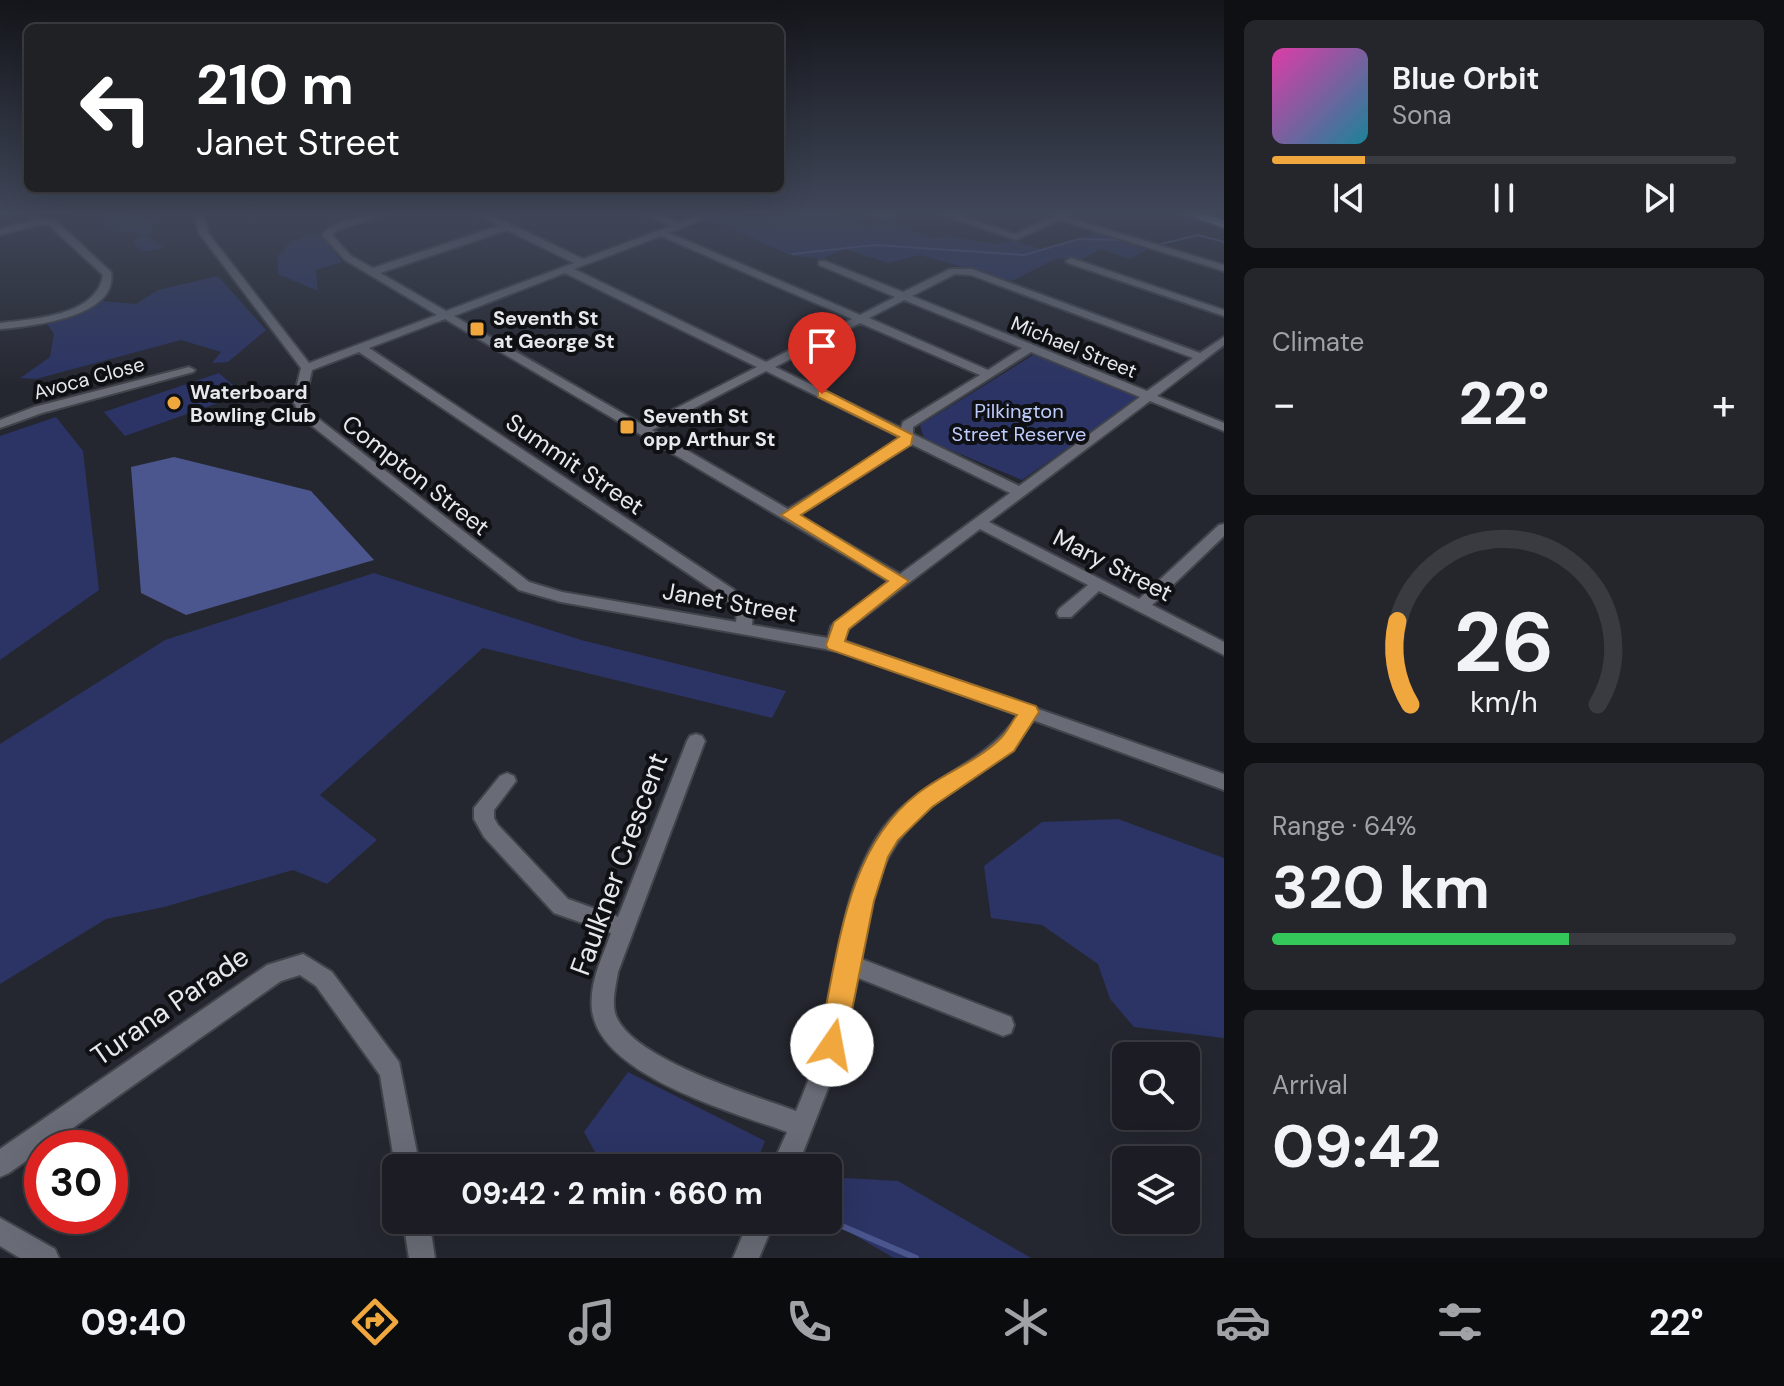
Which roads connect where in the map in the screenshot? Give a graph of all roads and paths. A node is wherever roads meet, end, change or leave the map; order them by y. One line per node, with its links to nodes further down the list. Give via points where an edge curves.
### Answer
1 (103, 270): 15 (street, via 109,282 104,292 80,309 34,323)
2 (232, 270): 21 (street)
3 (368, 270): 10 (street)
4 (379, 270): 10 (street)
5 (563, 270): 13 (street)
6 (566, 270): 20 (street)
7 (746, 270): 14 (street)
8 (838, 270): 11 (street, Michael Street)
9 (1097, 270): 12 (street)
10 (372, 272): 13 (street)
11 (902, 296): 14 (street); 18 (street, Michael Street); 19 (street, via 961,270)
12 (1224, 313)
13 (445, 315): 17 (street); 27 (street)
14 (859, 319): 20 (street); 23 (street)
15 (0, 326)
16 (1224, 340): 19 (street)
17 (361, 348): 21 (street); 38 (street, Summit Street, via 728,593 745,609)
18 (1030, 348): 23 (street); 24 (street, Michael Street)
19 (1201, 357): 24 (street)
20 (767, 367): 27 (street); 28 (street)
21 (307, 368): 35 (street, Compton Street, via 299,401 306,415 509,576)
22 (189, 370): 25 (street, Avoca Close)
23 (988, 374): 28 (street, via 907,425)
24 (1147, 396): 26 (street, Michael Street); 29 (street)
25 (0, 424)
26 (1224, 427)
27 (643, 430): 30 (street)
28 (906, 436): 29 (street); 30 (street, via 906,442)
29 (1018, 491): 31 (street)
30 (789, 515): 33 (street)
31 (980, 523): 33 (street); 34 (street, Mary Street)
32 (1224, 528): 36 (street)
33 (900, 581): 39 (street, via 841,626)
34 (1098, 584): 36 (street, Mary Street); 37 (street)
35 (542, 593): 38 (street, Janet Street)
36 (1141, 606): 40 (street, Mary Street)
37 (1065, 613)
38 (744, 629): 39 (street, Janet Street)
39 (835, 645): 41 (street, Janet Street)
40 (1224, 649)
41 (1029, 712): 44 (street, Janet Street); 46 (street, via 1007,745 924,800 891,833 870,874)
42 (696, 741): 45 (street, Faulkner Crescent)
43 (507, 781): 45 (street, via 484,808 491,831 561,906)
44 (1224, 782)
45 (623, 928): 48 (street, Faulkner Crescent, via 602,1004 616,1038 646,1063)
46 (849, 964): 47 (street); 48 (street, via 832,1045)
47 (1003, 1025)
48 (802, 1125): 50 (street)
49 (405, 1154): 51 (street, Turana Parade, via 391,1070 324,979 303,964 275,972)
50 (790, 1154)
51 (0, 1164)
52 (0, 1231): 55 (street)
53 (418, 1234): 56 (street)
54 (756, 1234): 57 (street)
55 (46, 1258)
56 (422, 1258)
57 (746, 1258)

